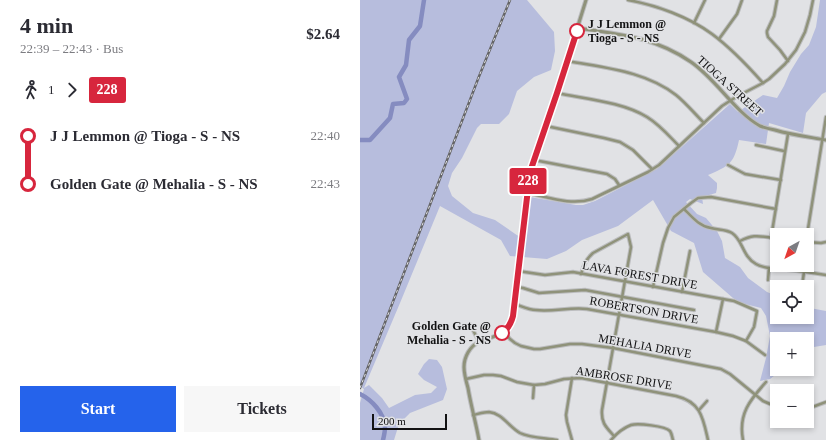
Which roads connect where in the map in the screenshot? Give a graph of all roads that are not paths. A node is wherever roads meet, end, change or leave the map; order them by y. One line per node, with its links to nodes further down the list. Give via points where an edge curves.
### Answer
1 (586, 0): 8 (street)
2 (628, 0): 7 (street, via 661,9)
3 (705, 0): 7 (street)
4 (742, 0): 9 (street, via 737,14)
5 (777, 0): 11 (street, via 774,16 766,33)
6 (813, 0): 11 (street, via 805,32)
7 (694, 23): 9 (street)
8 (578, 28): 10 (street); 14 (street, TIOGA STREET, via 627,35 663,47 701,70)
9 (719, 39): 12 (street)
10 (568, 61): 13 (street); 16 (street, via 631,73 648,79 677,96)
11 (788, 61): 12 (street)
12 (763, 83): 14 (street)
13 (557, 93): 17 (street); 20 (street, via 618,105 638,112 661,127)
14 (730, 100): 16 (street); 18 (street, TIOGA STREET, via 748,118 762,127)
15 (826, 117): 19 (street)
16 (704, 123): 20 (street)
17 (546, 126): 23 (street); 25 (street, via 620,142 633,150)
18 (788, 134): 19 (street, TIOGA STREET); 22 (street)
19 (824, 140): 32 (street)
20 (679, 146): 25 (street)
21 (756, 146): 22 (street)
22 (784, 151): 26 (street)
23 (534, 160): 27 (street, via 607,174 615,178); 28 (street)
24 (728, 165): 26 (street, via 745,174)
25 (652, 169): 27 (street)
26 (781, 180): 30 (street)
27 (619, 185): 28 (street, via 581,202)
28 (527, 194): 39 (street)
29 (684, 209): 30 (street, via 698,198 711,197); 34 (street, via 699,224 732,233); 47 (street, via 674,217 668,228)
30 (776, 209): 31 (street)
31 (773, 228)
32 (807, 228)
33 (770, 238): 34 (street, via 755,235)
34 (740, 241): 38 (street, via 749,258 757,265)
35 (814, 242): 36 (street)
36 (826, 242)
37 (690, 251): 48 (street)
38 (769, 268): 43 (street)
39 (518, 271): 41 (street, LAVA FOREST DRIVE); 46 (street)
40 (804, 272): 42 (street); 44 (street)
41 (581, 274): 45 (street, LAVA FOREST DRIVE); 45 (street, via 588,257 628,234 631,247)
42 (826, 275)
43 (768, 280)
44 (803, 280)
45 (624, 282): 47 (street, LAVA FOREST DRIVE); 49 (street)
46 (516, 287): 49 (street, via 539,293 585,290); 51 (street)
47 (653, 287): 48 (street, LAVA FOREST DRIVE)
48 (682, 292): 50 (street, LAVA FOREST DRIVE)
49 (622, 297): 52 (street); 53 (street)
50 (723, 299): 56 (street); 57 (street, LAVA FOREST DRIVE, via 758,311 754,327)
51 (515, 304): 53 (street, ROBERTSON DRIVE, via 536,311 582,308); 55 (street, via 512,321)
52 (694, 310)
53 (619, 314): 56 (street, ROBERTSON DRIVE); 59 (street)
54 (470, 324): 58 (street)
55 (504, 332): 58 (street); 59 (street, MEHALIA DRIVE, via 515,343 534,349 570,344)
56 (716, 332): 57 (street, ROBERTSON DRIVE)
57 (746, 341): 60 (street, ROBERTSON DRIVE)
58 (479, 342): 62 (street, via 465,359)
59 (613, 348): 64 (street); 66 (street, MEHALIA DRIVE, via 722,369)
60 (765, 356)
61 (572, 378): 64 (street, AMBROSE DRIVE); 65 (street, AMBROSE DRIVE); 77 (street, via 566,415)
62 (466, 379): 65 (street, AMBROSE DRIVE, via 493,375); 73 (street)
63 (766, 382): 66 (street)
64 (607, 383): 72 (street, AMBROSE DRIVE, via 682,397); 74 (street, via 601,417)
65 (534, 385): 67 (street)
66 (756, 394): 70 (street, MEHALIA DRIVE); 81 (street, via 743,416)
67 (533, 398)
68 (707, 402): 72 (street)
69 (826, 402): 71 (street)
70 (770, 404)
71 (814, 406)
72 (699, 410): 80 (street)
73 (473, 415): 75 (street); 76 (street, via 495,413 522,434)
74 (614, 436): 78 (street); 79 (street, via 632,424 639,424 669,430)
75 (479, 440)
76 (557, 440)
77 (572, 440)
78 (611, 440)
79 (673, 440)
80 (708, 440)
81 (744, 440)

